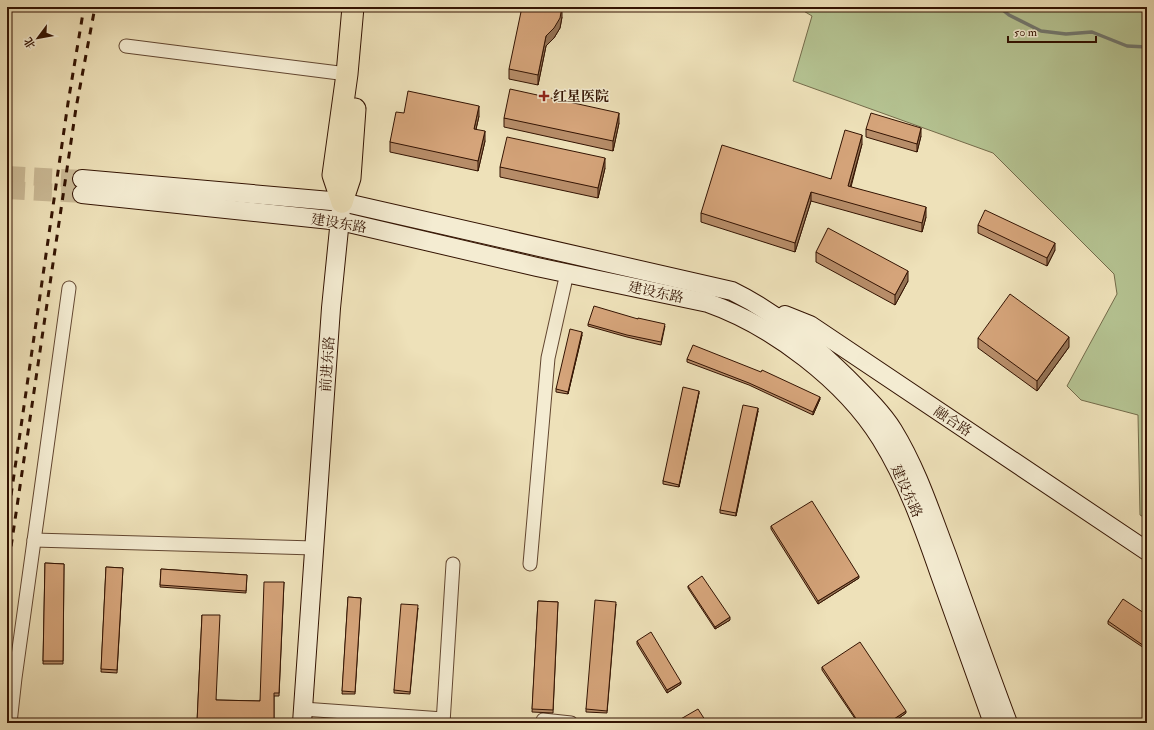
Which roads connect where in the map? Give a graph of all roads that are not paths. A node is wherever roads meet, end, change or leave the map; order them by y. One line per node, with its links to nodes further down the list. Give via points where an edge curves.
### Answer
1 (353, 7): 4 (main road)
2 (362, 7): 6 (main road, 前进东路, via 350,178)
3 (126, 46): 4 (street)
4 (347, 74): 6 (main road, via 333,175)
5 (82, 187): 6 (main road)
6 (341, 212): 7 (main road, 建设东路); 9 (main road, 建设东路, via 732,291); 11 (main road, 前进东路, via 331,308)
7 (567, 273): 14 (street, via 548,358); 20 (main road, 建设东路, via 708,303 729,310 801,354 834,383 881,438 915,505)
8 (69, 288): 10 (street)
9 (753, 302): 12 (main road, 融合路, via 810,325); 21 (main road, 建设东路, via 799,333 826,357 865,395 892,428 908,456 924,495)
10 (34, 540): 11 (street); 18 (street)
11 (314, 548): 15 (main road, 前进东路)
12 (1147, 551)
13 (453, 564): 17 (street)
14 (530, 564)
15 (303, 716): 17 (street)
16 (543, 720): 19 (street)
17 (443, 721)
18 (10, 723)
19 (570, 723)
20 (993, 723)
21 (1008, 723)

